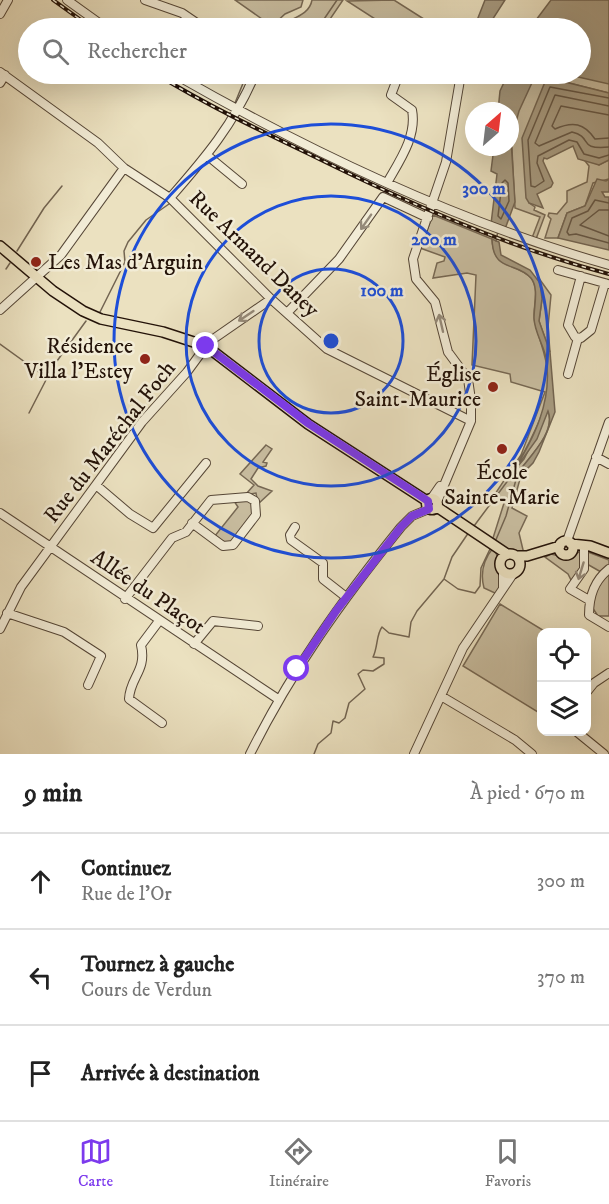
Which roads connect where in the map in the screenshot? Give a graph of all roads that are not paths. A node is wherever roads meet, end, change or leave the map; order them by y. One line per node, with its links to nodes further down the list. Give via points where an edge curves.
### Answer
1 (8, 0): 4 (street)
2 (67, 0): 5 (street)
3 (146, 0): 6 (street)
4 (0, 14)
5 (92, 18)
6 (189, 18)
7 (3, 74): 8 (street); 15 (street, Rue Armand Daney, via 98,143)
8 (0, 83)
9 (193, 84): 13 (street)
10 (250, 84): 13 (street)
11 (395, 84): 16 (street, via 391,95 412,110 414,120 408,148)
12 (459, 84): 19 (street, via 446,162)
13 (237, 108): 14 (street); 16 (street)
14 (208, 156): 17 (street); 18 (street)
15 (124, 168): 18 (street, Rue Armand Daney); 25 (street, via 61,255)
16 (387, 183): 19 (street)
17 (242, 184)
18 (170, 198): 27 (street, Rue Armand Daney)
19 (433, 204): 20 (street); 22 (street)
20 (428, 218): 29 (street, one-way to 29, via 383,197 337,261); 33 (street, one-way to 20, via 465,375 448,352 435,302 416,279 413,259)
21 (0, 246): 25 (main road)
22 (609, 265)
23 (558, 270): 24 (street)
24 (581, 276): 26 (street); 30 (street, via 568,325)
25 (33, 280): 28 (street); 31 (main road, via 101,319)
26 (607, 284): 30 (street, via 591,330)
27 (272, 299): 29 (street, Rue Armand Daney); 31 (street, Rue du Maréchal Foch, one-way to 31)
28 (0, 310)
29 (287, 313): 33 (street, Rue Armand Daney, via 327,349 351,364)
30 (578, 338): 32 (street)
31 (206, 346): 38 (street, Rue du Maréchal Foch, via 142,422); 39 (main road, via 309,424)
32 (568, 374)
33 (471, 421): 39 (street)
34 (609, 422): 35 (street)
35 (596, 457): 37 (street); 43 (street)
36 (206, 463): 38 (street, via 153,528)
37 (609, 464)
38 (96, 485): 44 (street, Rue du Maréchal Foch)
39 (432, 504): 47 (main road); 50 (street, via 401,527)
40 (0, 513): 44 (street, Allée du Plaçot)
41 (192, 523): 41 (street, via 211,500 248,497 255,501 256,515 233,545 223,546); 51 (street, via 186,532 172,538)
42 (295, 527): 50 (street, via 291,540 323,563 323,579)
43 (566, 547): 45 (main road); 46 (main road, via 590,546); 47 (main road)
44 (50, 548): 51 (street, Allée du Plaçot); 53 (street, Rue du Maréchal Foch)
45 (584, 549): 46 (main road); 52 (street, one-way to 52, via 584,569 570,589)
46 (609, 555)
47 (511, 559): 49 (main road); 49 (main road, via 500,565)
48 (609, 569): 52 (street, via 593,588)
49 (508, 573): 62 (street, via 502,590 463,648)
50 (346, 597): 63 (street)
51 (125, 598): 54 (street, Allée du Plaçot)
52 (589, 600): 56 (street, via 589,615)
53 (7, 613): 57 (street, Rue du Maréchal Foch); 60 (street, via 64,632 101,656)
54 (159, 621): 58 (street, Allée du Plaçot); 64 (street, via 141,645 142,666 129,690 129,699)
55 (258, 626): 58 (street, via 213,621)
56 (609, 627)
57 (0, 629)
58 (194, 644): 63 (street, Allée du Plaçot)
59 (609, 673): 61 (street)
60 (88, 685)
61 (591, 687)
62 (441, 696): 68 (street); 69 (street)
63 (278, 699): 67 (street)
64 (162, 723)
65 (583, 736): 70 (street)
66 (609, 747): 70 (street)
67 (251, 754)
68 (414, 754)
69 (532, 754)
70 (604, 754)

